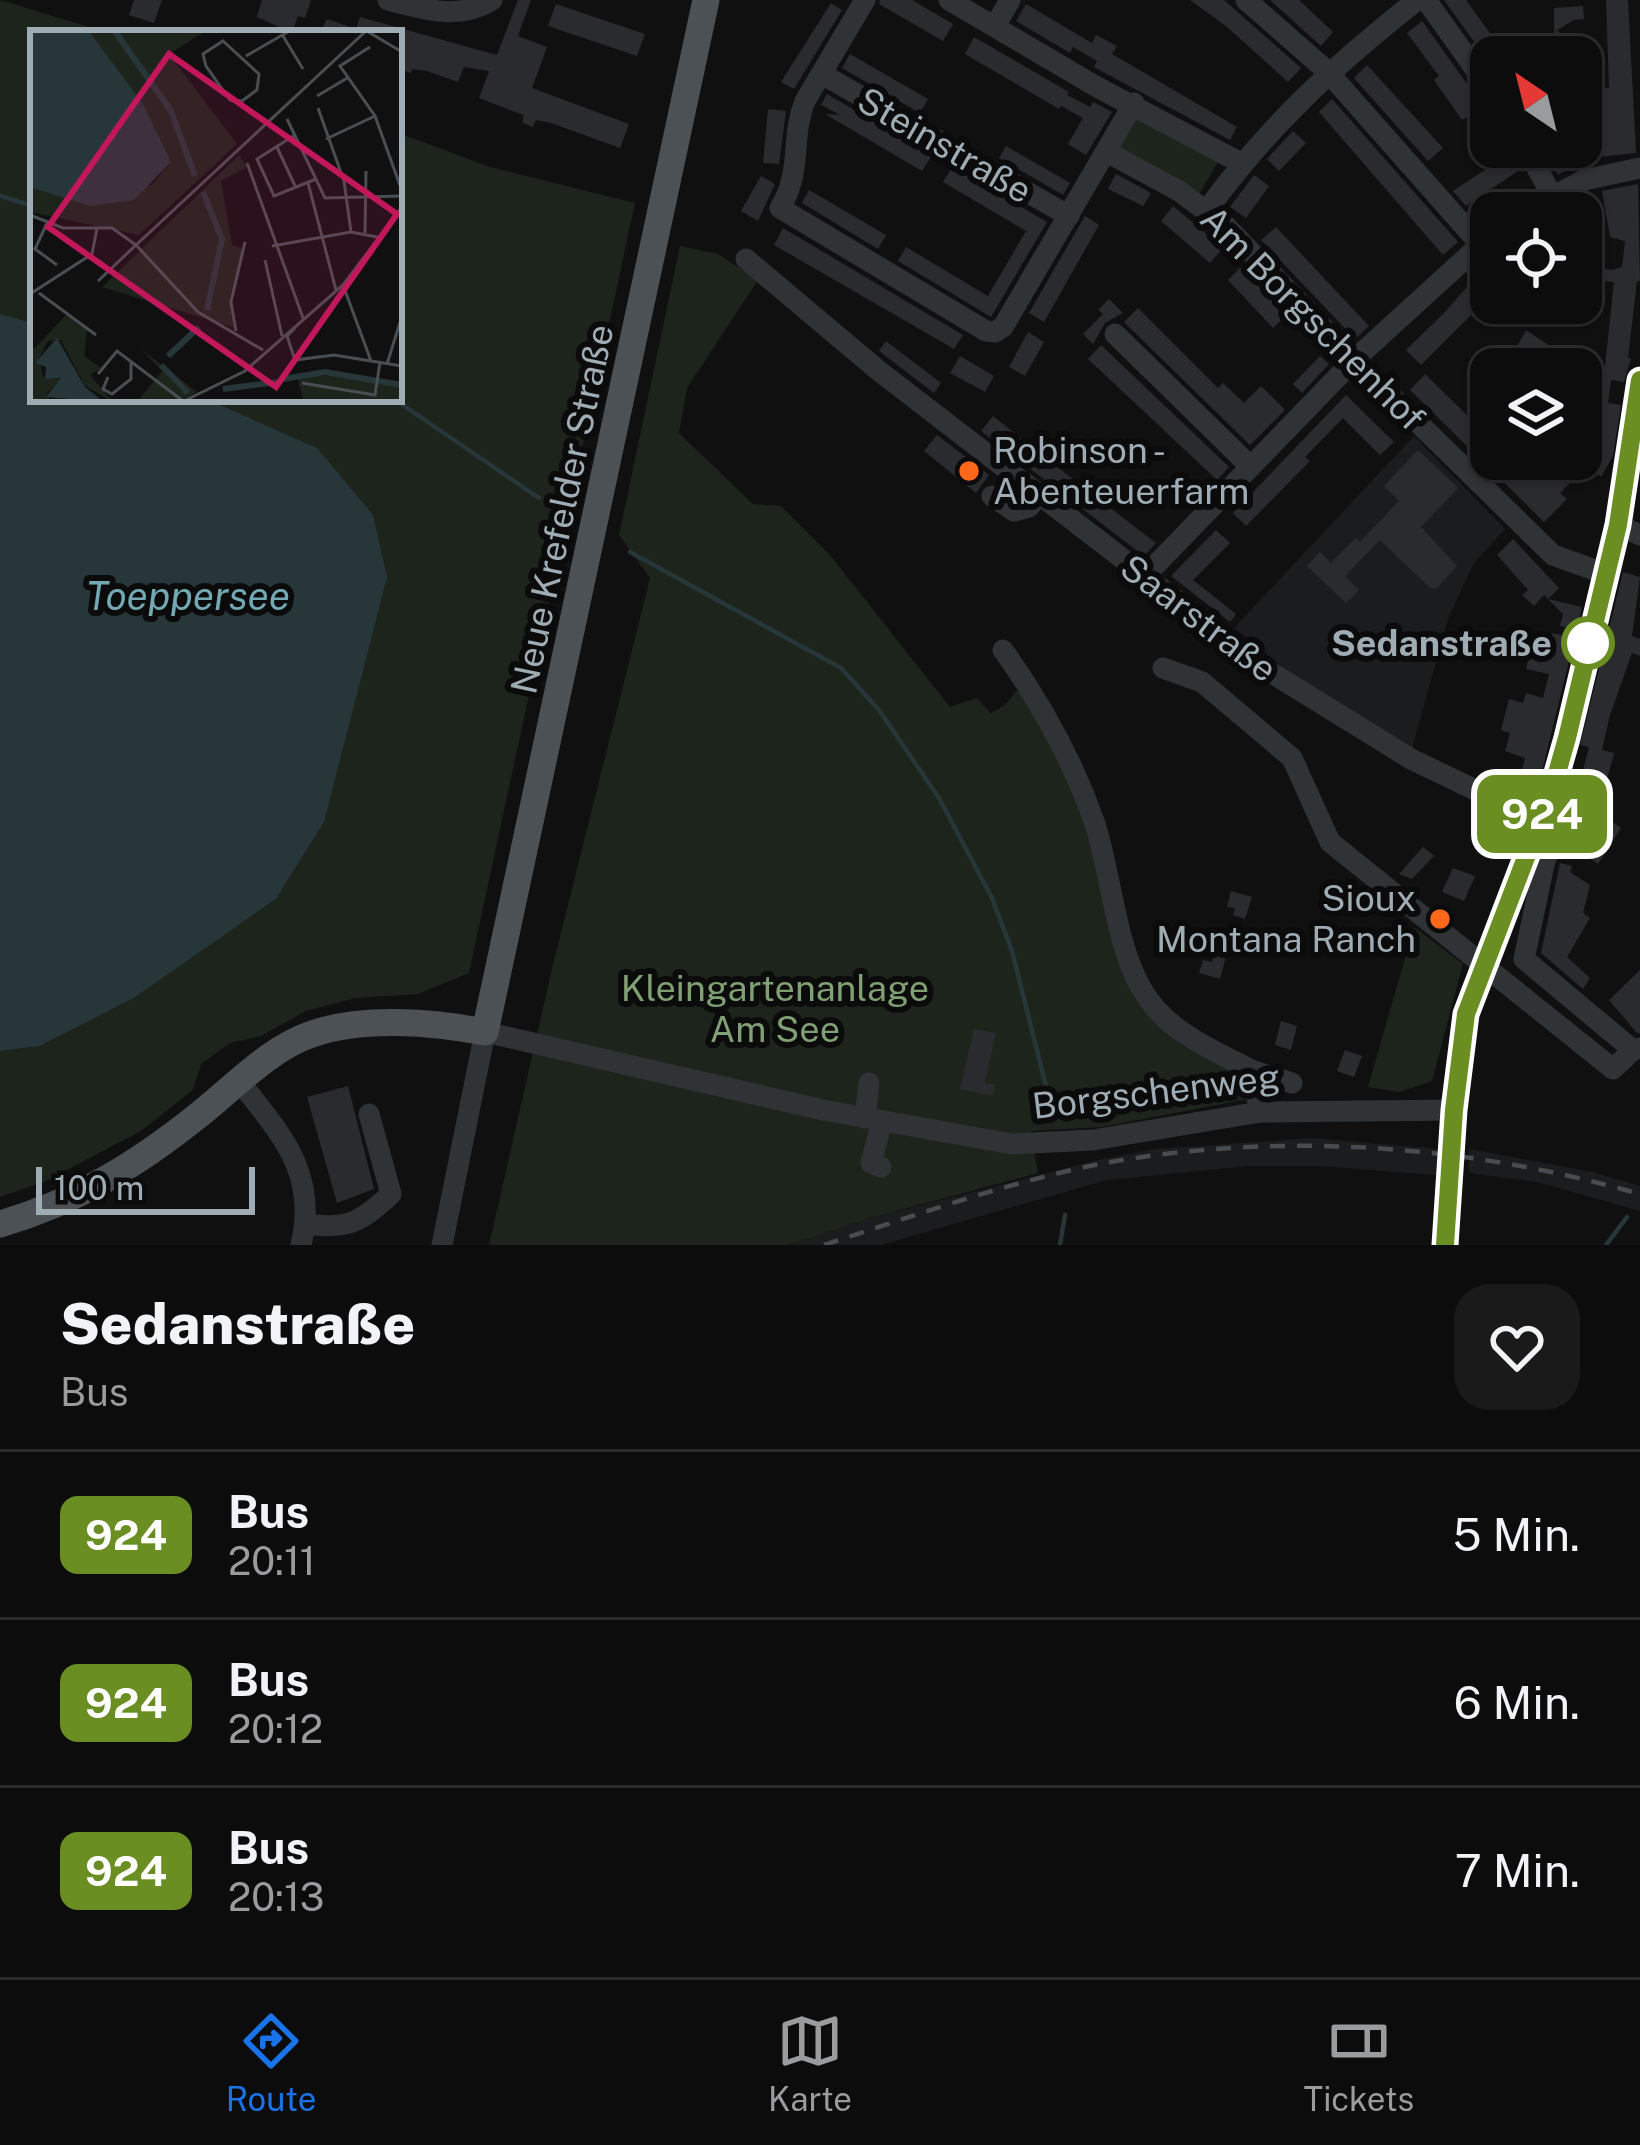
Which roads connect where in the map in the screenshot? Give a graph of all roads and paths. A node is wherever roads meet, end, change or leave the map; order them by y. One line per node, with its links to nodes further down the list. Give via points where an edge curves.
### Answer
1 (388, 0): 2 (street, via 449,14)
2 (492, 0)
3 (706, 0): 37 (main road, Neue Krefelder Straße)
4 (865, 0): 12 (street)
5 (949, 0): 9 (street)
6 (1010, 0): 9 (street)
7 (1246, 0): 11 (street)
8 (1422, 0): 10 (street); 11 (street)
9 (995, 26): 13 (street)
10 (1470, 63)
11 (1328, 71): 15 (street); 20 (street)
12 (822, 74): 19 (street, Steinstraße); 19 (street, via 799,117 796,170 780,208 986,331 1003,326)
13 (1134, 103): 14 (street); 15 (street)
14 (1107, 152): 18 (street, Am Borgschenhof); 19 (street)
15 (1241, 163): 18 (street)
16 (1640, 168): 17 (street)
17 (1560, 192)
18 (1207, 210): 24 (street, Am Borgschenhof)
19 (1069, 216)
20 (1470, 224)
21 (1470, 254): 24 (street)
22 (746, 259): 27 (street, Saarstraße)
23 (1115, 334): 26 (street)
24 (1354, 360): 26 (street); 31 (street, Am Borgschenhof, via 1553,555)
25 (1640, 379): 29 (street)
26 (1251, 467): 32 (street)
27 (1039, 495): 28 (street, via 1014,511); 32 (street, Saarstraße)
28 (992, 496)
29 (1618, 525): 30 (street); 31 (street)
30 (1640, 535)
31 (1606, 574): 35 (street)
32 (1144, 578): 36 (street, Saarstraße, via 1323,708)
33 (1003, 650): 39 (street, via 1045,712 1094,821 1139,986 1166,1020)
34 (1163, 668): 38 (street, via 1202,682 1292,758 1330,842 1613,1069)
35 (1553, 787): 36 (street); 38 (street, via 1567,795 1568,817 1545,860 1524,959)
36 (1540, 820): 43 (street, bridge, via 1466,1014)
37 (485, 1032): 40 (main road, Borgschenweg, via 410,1023 312,1034); 46 (street, Borgschenweg); 50 (street)
38 (1636, 1049)
39 (1251, 1070): 42 (street); 44 (street)
40 (240, 1082): 48 (main road, Borgschenweg, via 118,1174); 49 (street, via 303,1175)
41 (869, 1083): 46 (street)
42 (1292, 1083)
43 (1454, 1110): 44 (street, Borgschenweg); 51 (street, bridge)
44 (1260, 1112): 46 (street, Borgschenweg, via 1093,1140 1012,1144)
45 (369, 1114): 49 (street, via 392,1194 368,1216)
46 (873, 1119): 47 (street, via 871,1162)
47 (881, 1167)
48 (0, 1224)
49 (304, 1234)
50 (442, 1245)
51 (1444, 1245)

